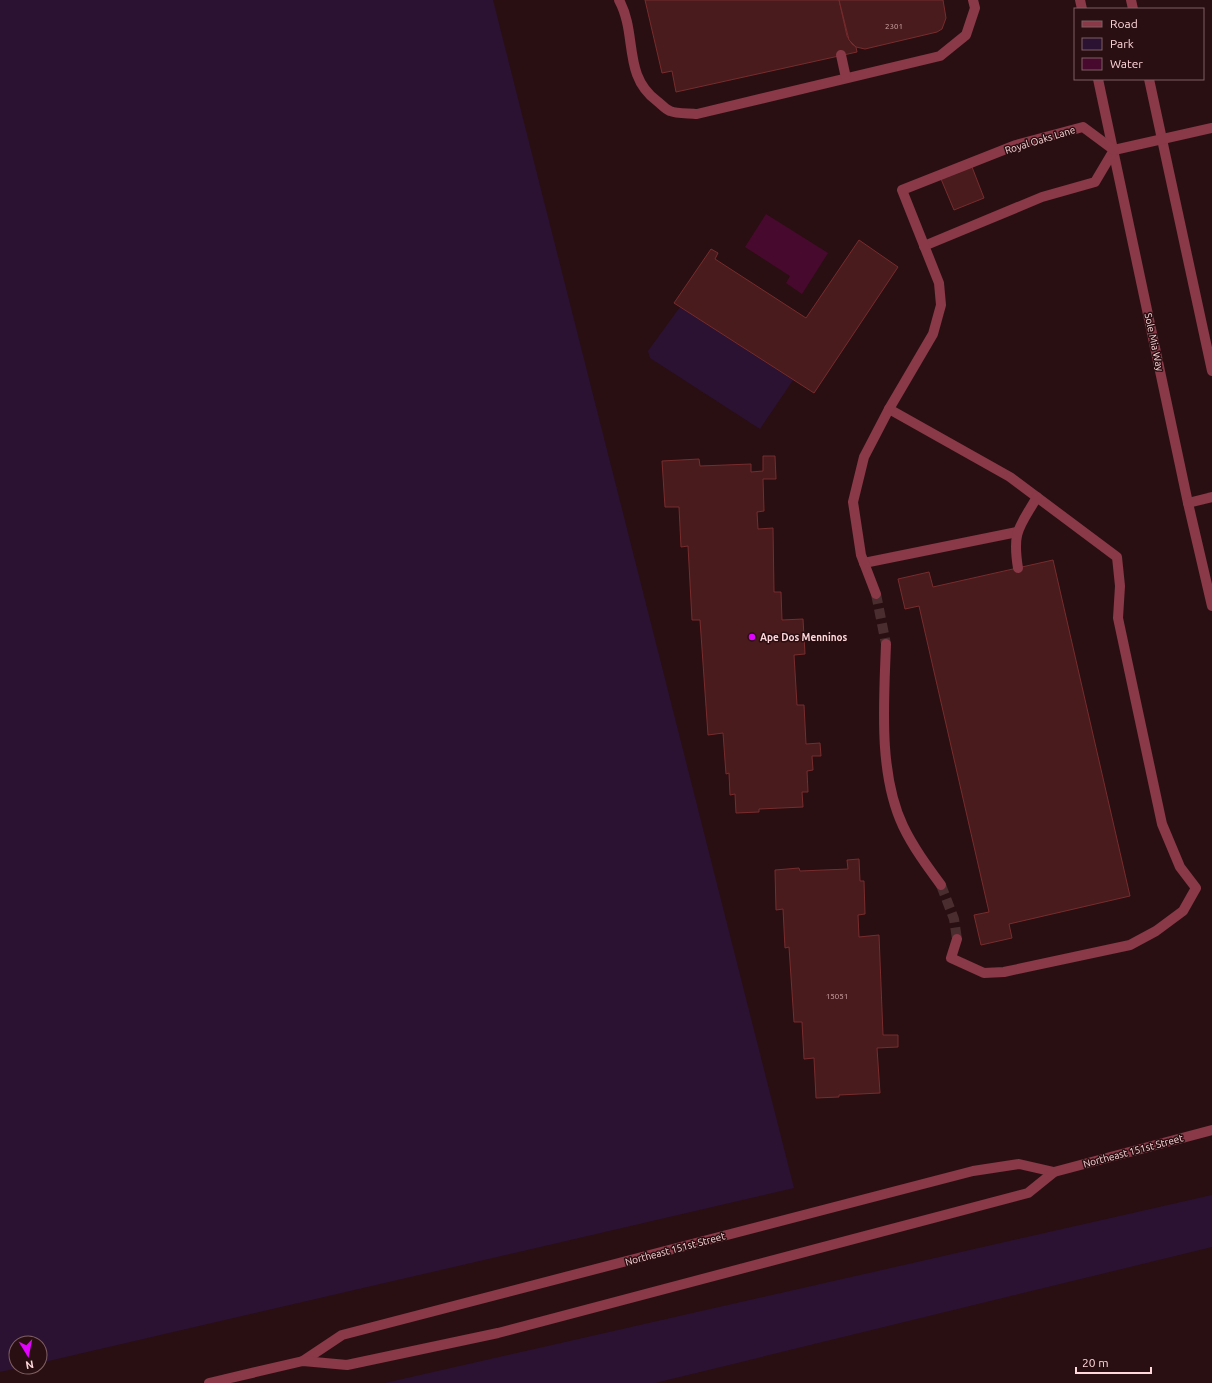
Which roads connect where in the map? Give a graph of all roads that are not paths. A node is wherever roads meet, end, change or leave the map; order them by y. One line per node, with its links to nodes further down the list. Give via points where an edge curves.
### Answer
1 (619, 0): 4 (street, via 631,42 633,68 647,94 670,111 697,114)
2 (973, 0): 4 (street, via 975,8 966,35 940,56)
3 (841, 55): 4 (street)
4 (846, 78)
5 (1098, 80): 9 (street, Sole Mia Way)
6 (1149, 80): 8 (street)
7 (1212, 128): 8 (street)
8 (1163, 139): 9 (street); 11 (street)
9 (1114, 150): 10 (street, via 1095,182 1042,197); 10 (street, Royal Oaks Lane, via 1083,127 1016,145 902,190); 15 (street, Sole Mia Way)
10 (924, 246): 12 (street, Royal Oaks Lane, via 939,283 941,305 933,334)
11 (1212, 371)
12 (889, 409): 13 (street, via 1010,477); 17 (street, Royal Oaks Lane, via 864,457 853,502)
13 (1037, 497): 16 (street); 23 (street, via 1117,557 1120,586 1118,618 1162,824 1180,866 1196,888 1183,911 1156,931 1130,945 1004,972 984,973 951,958)
14 (1212, 497): 15 (street)
15 (1188, 503): 20 (street, Sole Mia Way)
16 (1017, 532): 17 (street); 18 (street, via 1015,547)
17 (864, 563): 19 (street, Royal Oaks Lane)
18 (1018, 568)
19 (876, 594)
20 (1212, 606)
21 (886, 644): 22 (street, via 886,744 890,785 903,825)
22 (941, 885)
23 (957, 939)
24 (1212, 1130): 25 (street, Northeast 151st Street)
25 (1054, 1172): 26 (street, Northeast 151st Street, via 1028,1194 498,1334 347,1366); 26 (street, Northeast 151st Street, via 1019,1164 973,1171 342,1335)
26 (303, 1361): 27 (street, Northeast 151st Street)
27 (209, 1383)

